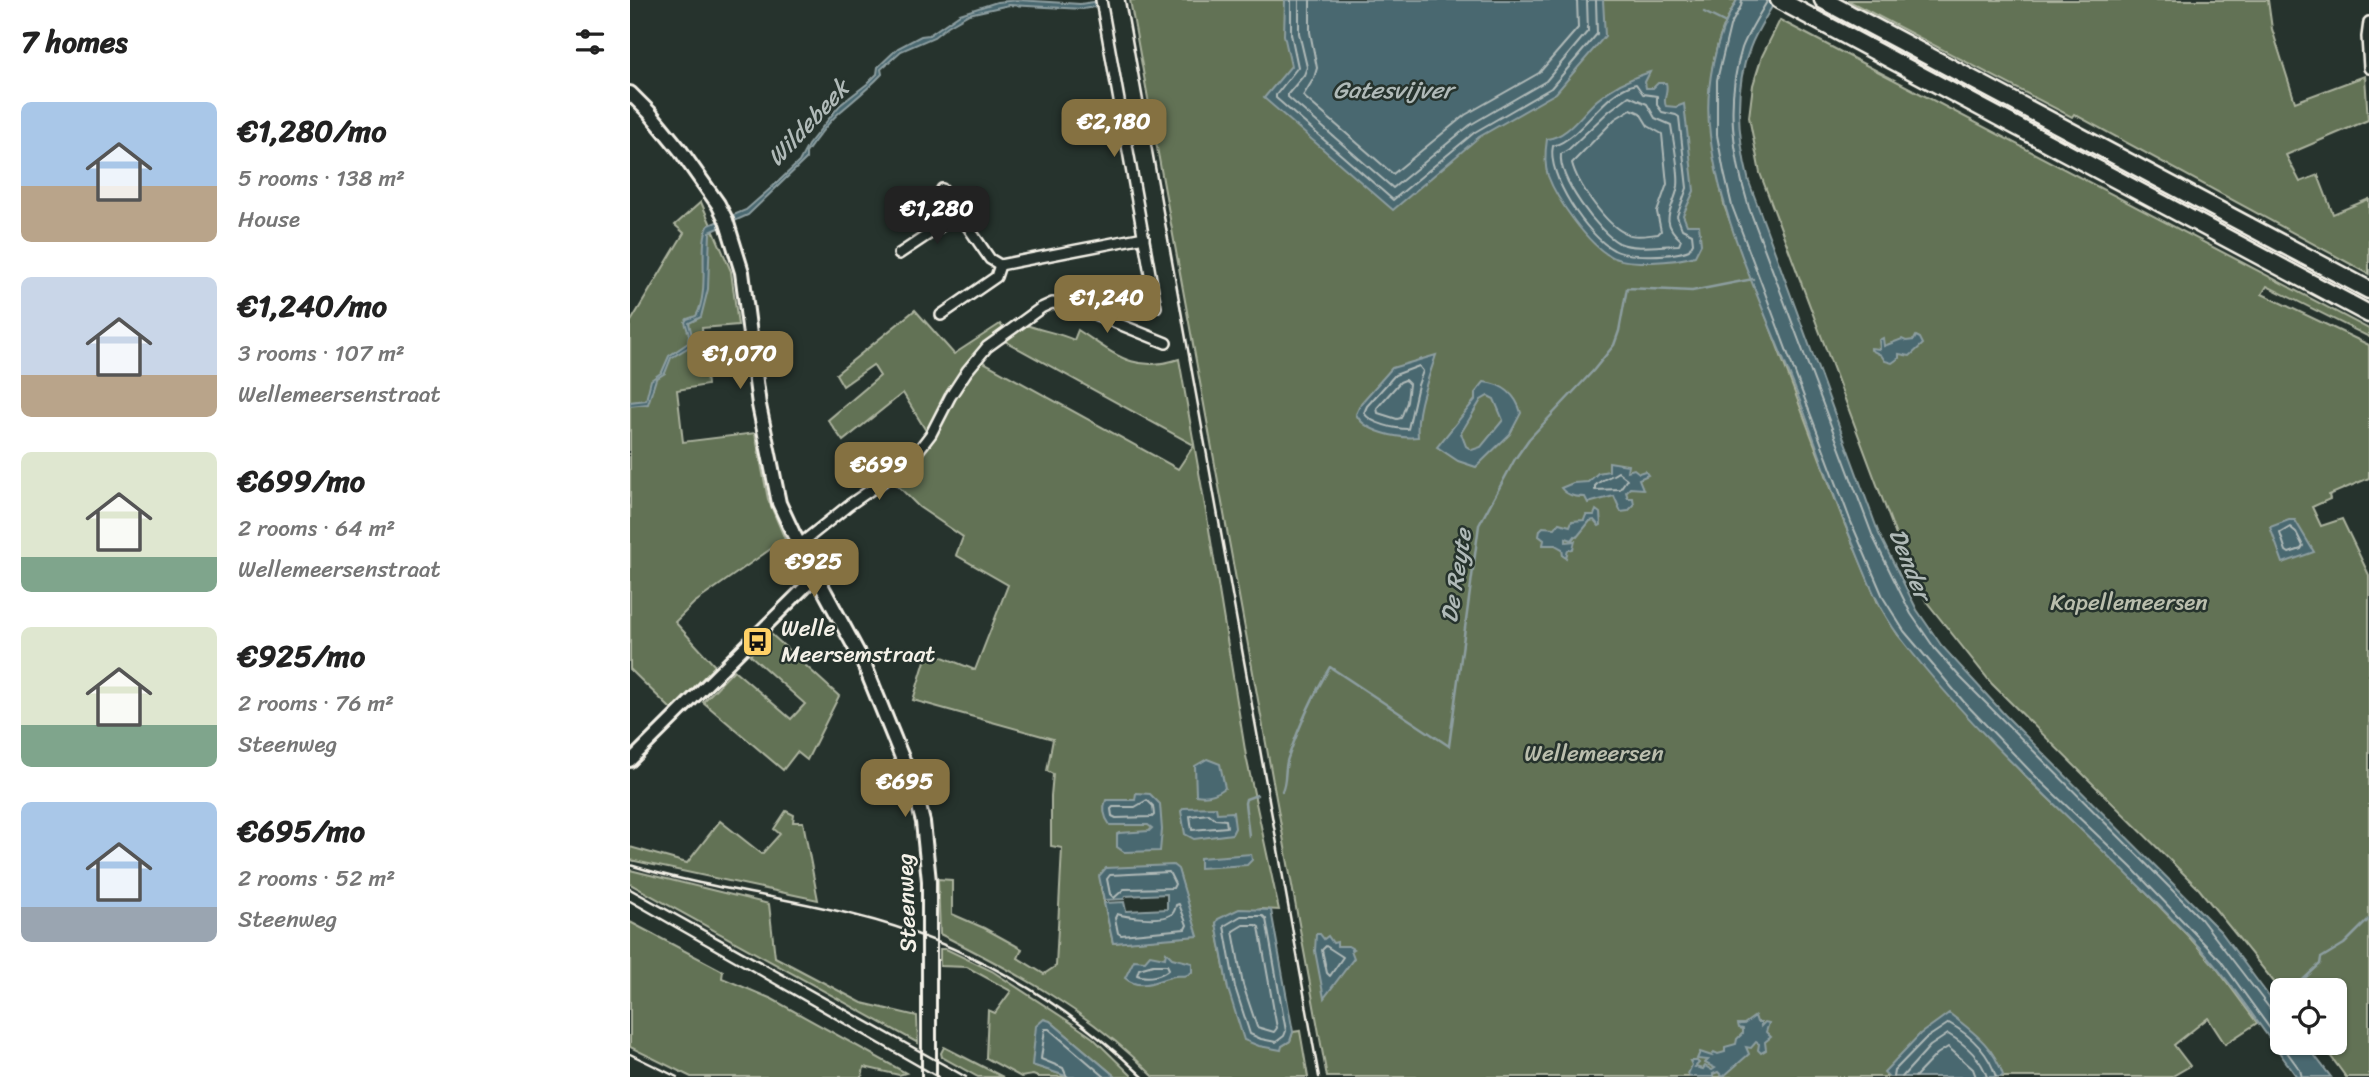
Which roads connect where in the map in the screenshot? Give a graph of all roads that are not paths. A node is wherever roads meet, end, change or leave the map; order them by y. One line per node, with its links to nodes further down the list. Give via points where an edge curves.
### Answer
1 (1779, 0): 14 (highway)
2 (1823, 0): 12 (highway)
3 (1102, 3): 9 (street)
4 (2369, 22): 5 (street)
5 (2369, 68)
6 (630, 93): 17 (main road, Steenweg, via 680,150 726,220 742,272 771,469 779,503)
7 (942, 189): 8 (street)
8 (959, 214): 10 (street); 11 (street, via 990,259)
9 (1144, 237): 11 (street); 13 (street)
10 (899, 254)
11 (1000, 265): 15 (street, via 996,277)
12 (2369, 290)
13 (1156, 307)
14 (2369, 314)
15 (941, 315)
16 (1166, 343): 17 (street, via 1072,305 1052,303 1041,308 987,347 908,464)
17 (799, 545): 18 (main road, Steenweg)
18 (817, 575): 19 (street); 20 (main road, Steenweg, via 864,664 908,767 921,814 929,881)
19 (630, 761)
20 (929, 1077)

